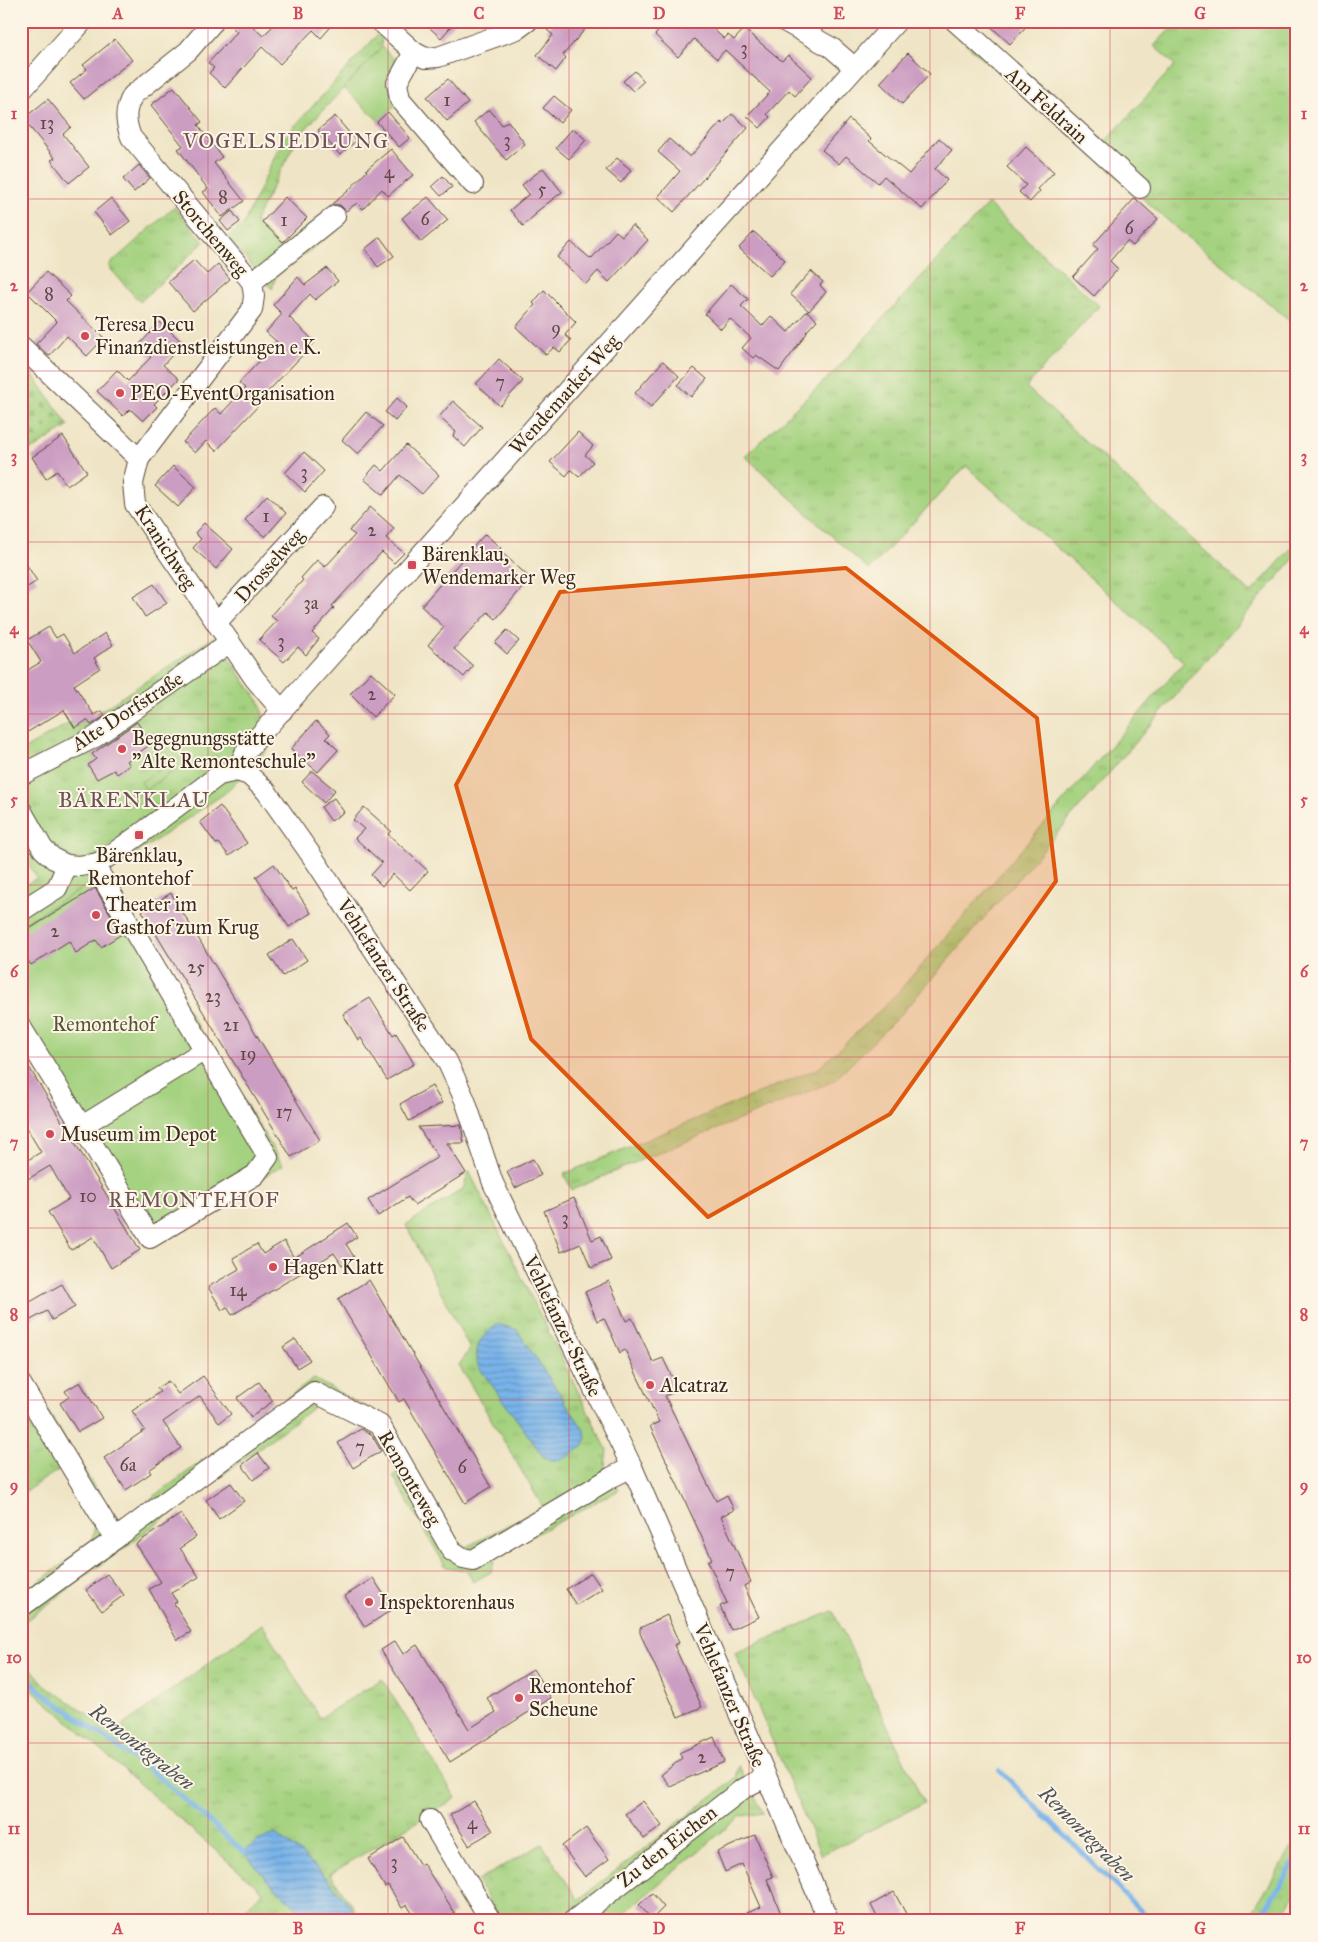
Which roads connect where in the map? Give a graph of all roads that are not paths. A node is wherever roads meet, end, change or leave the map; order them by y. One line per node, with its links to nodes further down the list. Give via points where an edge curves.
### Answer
1 (83, 21): 10 (street)
2 (214, 21): 14 (street, Storchenweg, via 188,52 134,95 127,105 126,126 131,137)
3 (380, 21): 8 (street)
4 (528, 21): 8 (street, via 517,29 438,57 424,58)
5 (784, 21): 9 (street, via 832,48)
6 (897, 21): 9 (street, Wendemarker Weg)
7 (955, 21): 12 (street, Am Feldrain)
8 (414, 52): 11 (street, via 397,83 400,99)
9 (855, 68): 20 (street, Wendemarker Weg)
10 (21, 91)
11 (473, 184)
12 (1140, 188)
13 (335, 216): 14 (street)
14 (252, 282): 16 (street, Storchenweg, via 252,310)
15 (21, 346): 16 (street)
16 (139, 459): 18 (street, Kranichweg, via 133,483 136,504)
17 (322, 507): 18 (street, Drosselweg)
18 (216, 623): 19 (street, Kranichweg)
19 (230, 642): 20 (street, Kranichweg); 22 (street, Alte Dorfstraße, via 95,737)
20 (282, 711): 21 (street, Wendemarker Weg, via 245,752)
21 (237, 771): 24 (street, via 219,775); 31 (street, Vehlefanzer Straße, via 249,775 266,791 447,1061 465,1100 492,1183)
22 (21, 774)
23 (21, 810): 25 (street, via 43,849)
24 (94, 864): 25 (street); 28 (street)
25 (67, 865): 26 (street, via 57,888)
26 (21, 911)
27 (21, 1027): 29 (street)
28 (205, 1050): 29 (street); 29 (street, via 268,1157 254,1175 150,1238)
29 (82, 1126)
30 (21, 1384): 32 (street)
31 (632, 1467): 32 (street, Remonteweg, via 473,1560 463,1558 452,1551 380,1425 314,1392); 34 (street, Vehlefanzer Straße)
32 (115, 1539): 33 (street, Remonteweg)
33 (21, 1607)
34 (765, 1777): 37 (street, Zu den Eichen, via 744,1788); 38 (street, Vehlefanzer Straße)
35 (430, 1820): 36 (street)
36 (491, 1921)
37 (573, 1921)
38 (829, 1921)

